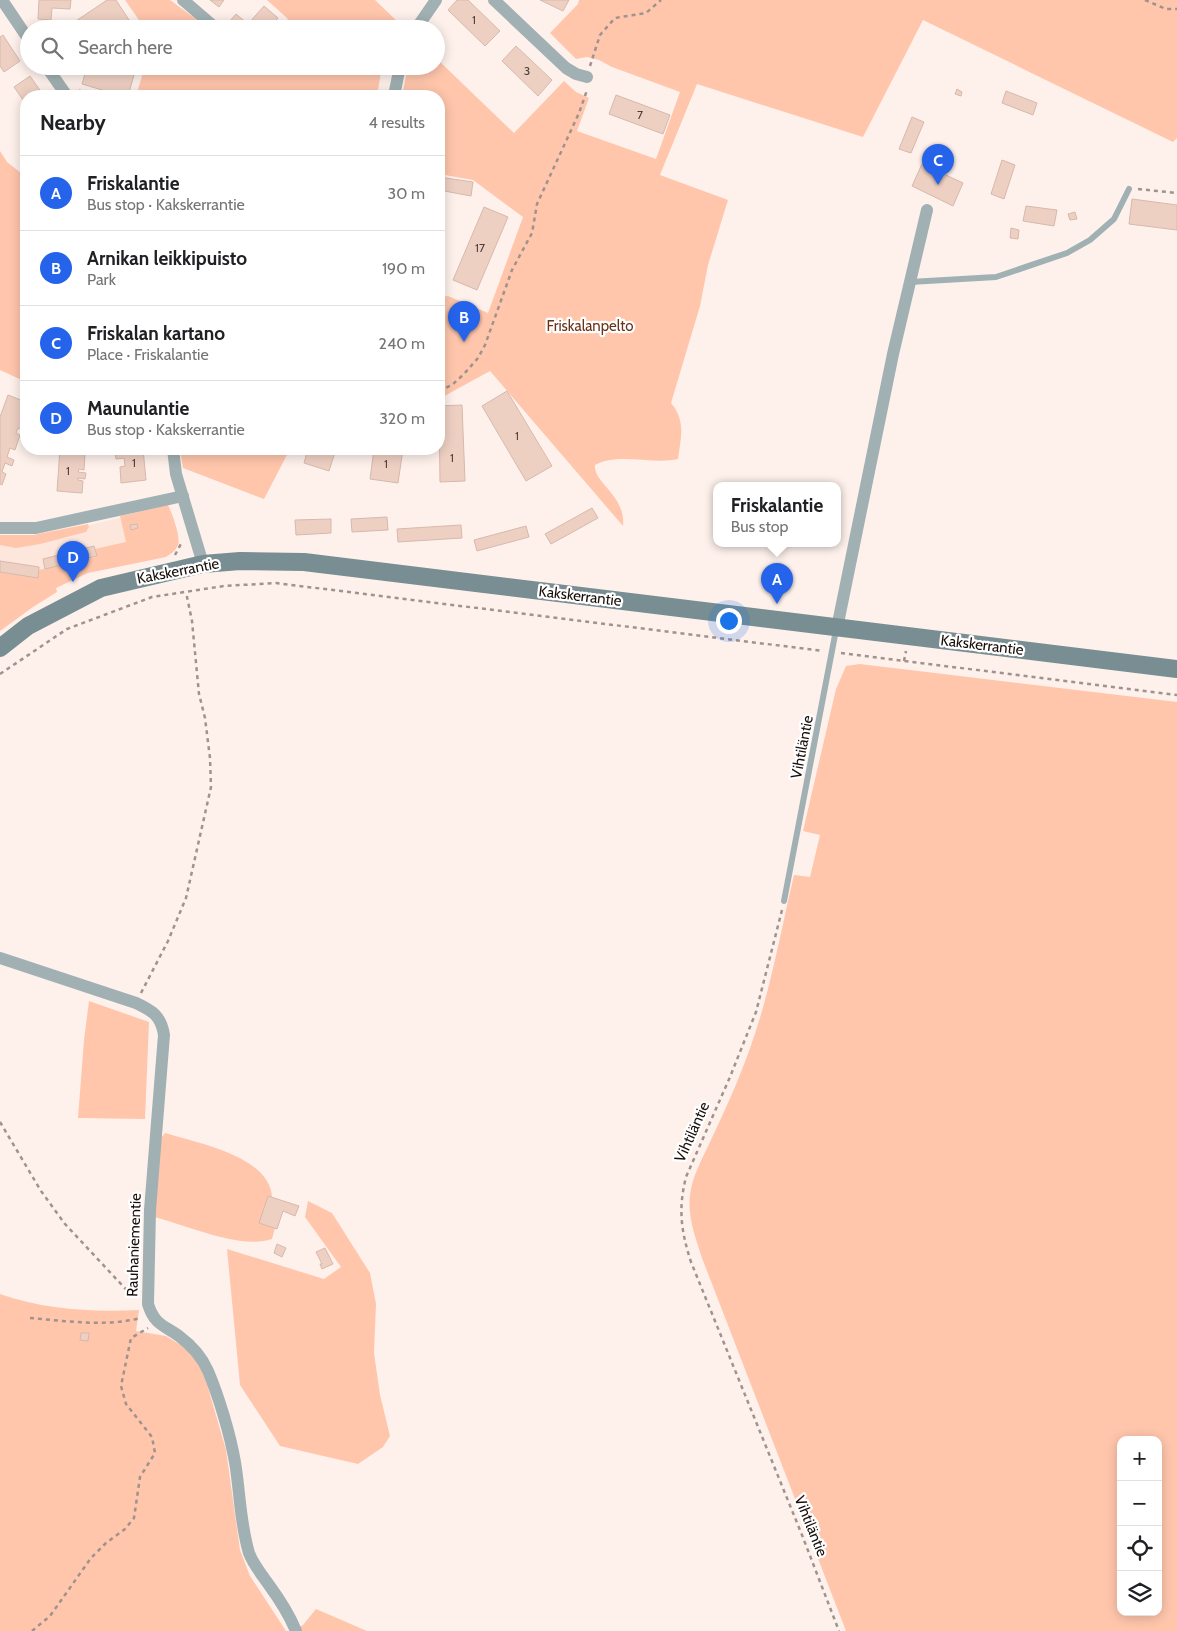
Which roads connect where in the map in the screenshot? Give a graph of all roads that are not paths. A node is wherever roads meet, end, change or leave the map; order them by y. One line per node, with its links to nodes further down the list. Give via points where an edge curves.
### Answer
1 (2, 0): 7 (street)
2 (183, 0): 5 (street)
3 (436, 0): 6 (street)
4 (494, 0): 10 (street, via 566,68)
5 (206, 20)
6 (422, 20)
7 (20, 27)
8 (52, 75): 11 (street)
9 (398, 75): 12 (street)
10 (587, 77)
11 (63, 90)
12 (395, 90)
13 (1129, 189): 15 (lane, via 1114,219 1090,240 1067,253 996,277)
14 (927, 210): 15 (street)
15 (910, 282): 20 (street)
16 (173, 455): 17 (street)
17 (183, 496): 18 (street, via 36,528); 19 (street)
18 (0, 528)
19 (203, 564): 20 (main road, Kakskerrantie, via 304,562); 21 (main road, Kakskerrantie, via 101,588 28,626)
20 (837, 628): 22 (main road, Kakskerrantie); 23 (lane, Vihtiläntie)
21 (0, 648)
22 (1177, 669)
23 (784, 901)
24 (0, 958): 25 (street, Rauhaniementie, via 136,1003 155,1013 162,1024 164,1034 150,1210 152,1314 188,1343 207,1369 231,1441 243,1529 250,1554 290,1615)
25 (296, 1631)

